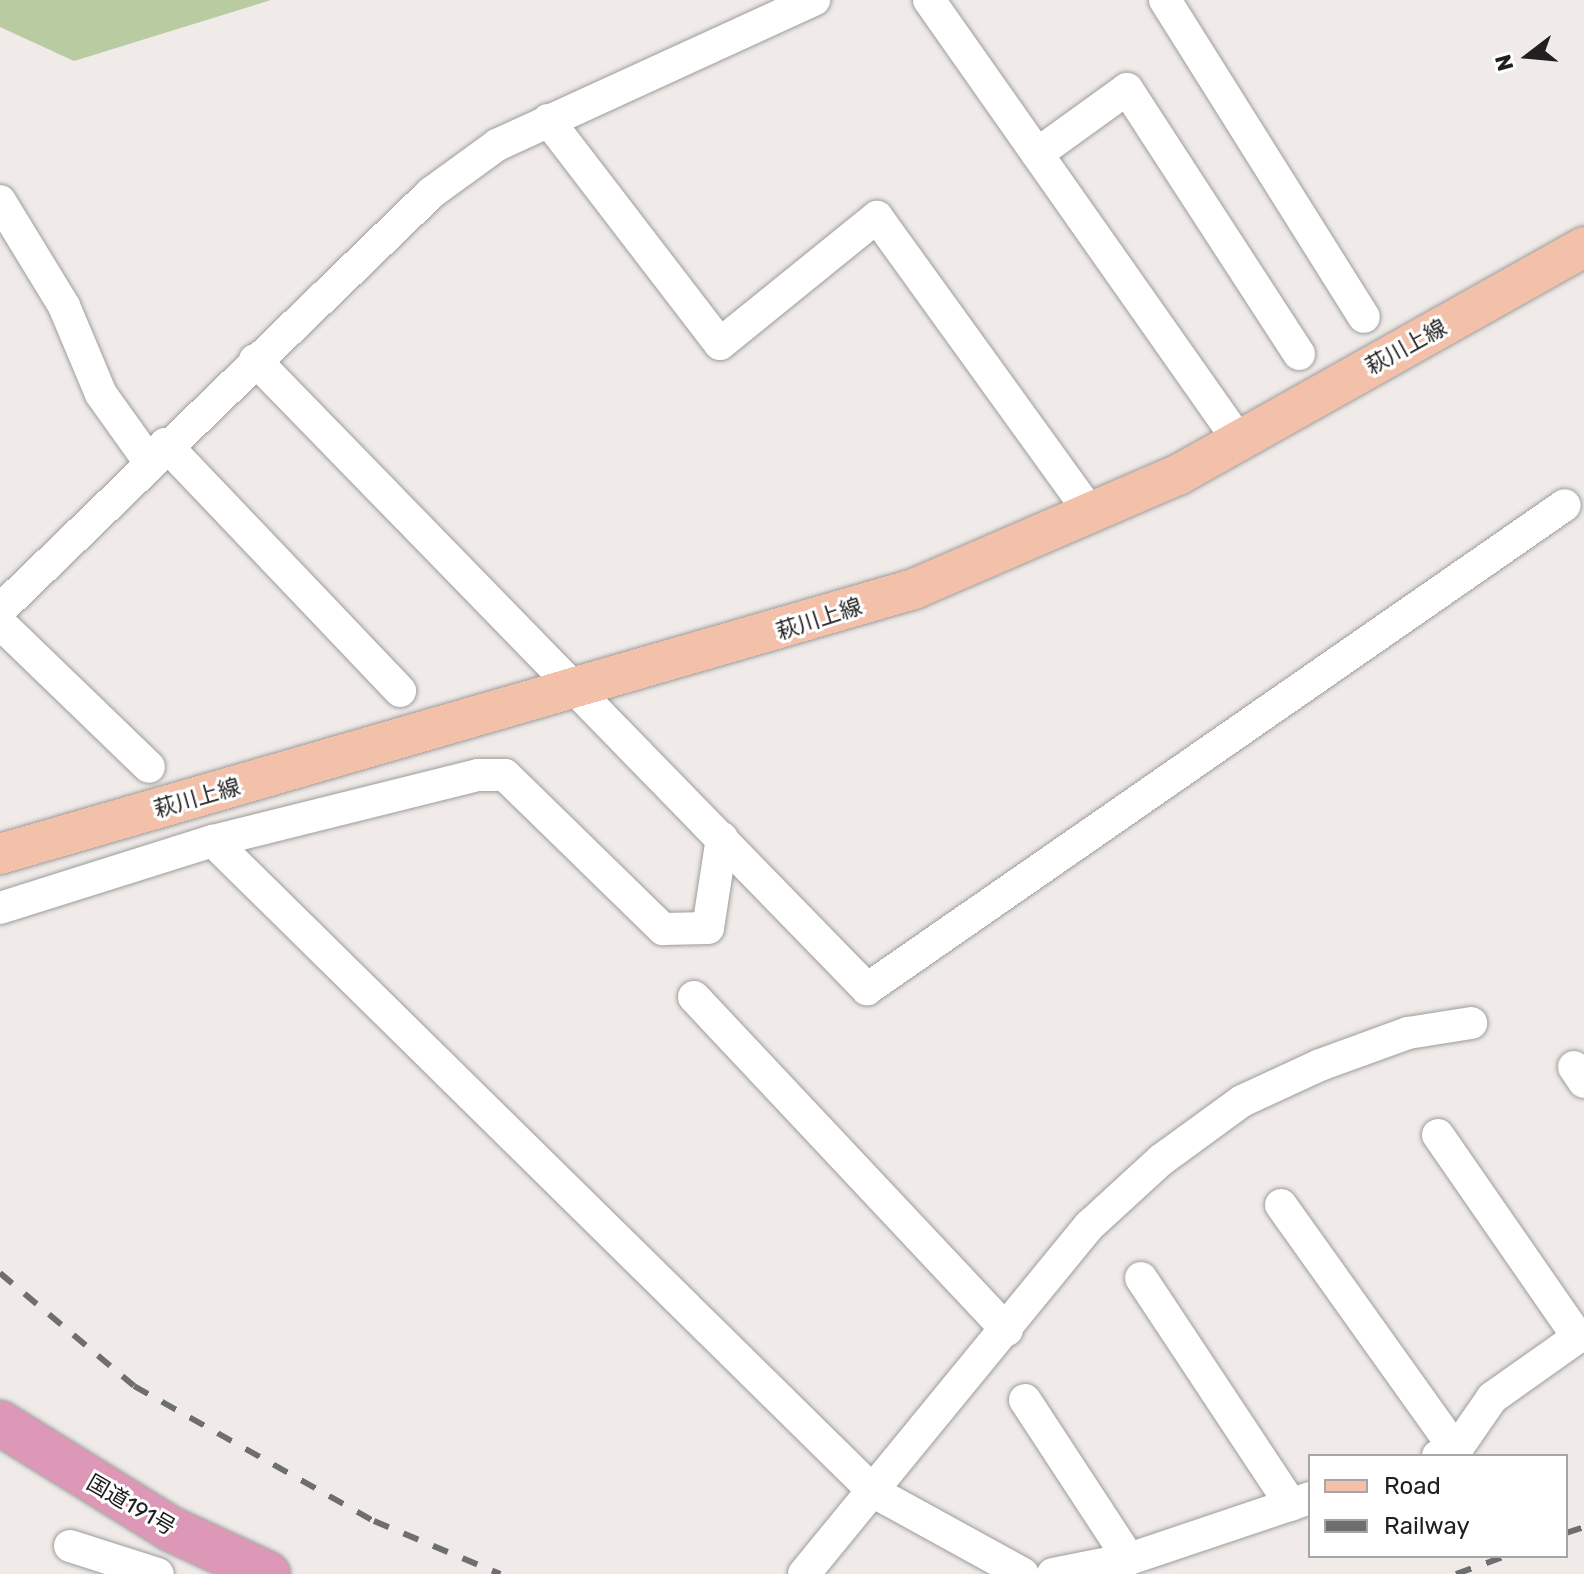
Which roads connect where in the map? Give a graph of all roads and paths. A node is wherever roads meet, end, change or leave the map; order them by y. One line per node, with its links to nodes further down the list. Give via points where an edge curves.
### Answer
1 (814, 0): 4 (street)
2 (929, 0): 5 (street)
3 (1165, 0): 8 (street)
4 (548, 120): 10 (street, via 497,145 431,193); 14 (street, via 720,344 877,217)
5 (1037, 154): 9 (street, via 1127,89); 11 (street)
6 (0, 201): 12 (street, via 64,306 101,394)
7 (1584, 247): 11 (main road, 萩川上線)
8 (1364, 317)
9 (1299, 354)
10 (255, 360): 12 (street); 17 (street)
11 (1239, 441): 14 (main road, 萩川上線)
12 (157, 452): 15 (street); 18 (street)
13 (1565, 505): 20 (street, via 867,989)
14 (1092, 515): 17 (main road, 萩川上線, via 914,589)
15 (0, 610)
16 (0, 623): 19 (street)
17 (576, 690): 20 (street); 22 (main road, 萩川上線)
18 (400, 691)
19 (149, 767)
20 (722, 838): 21 (street, via 708,928 663,929 505,775 478,775)
21 (213, 841): 23 (street); 34 (street)
22 (2, 854)
23 (0, 908)
24 (694, 997): 30 (street)
25 (1471, 1023): 30 (street, via 1408,1033 1242,1101 1161,1160 1089,1226)
26 (1438, 1135): 29 (street)
27 (1281, 1205): 33 (street)
28 (1141, 1278): 35 (street)
29 (1576, 1318): 33 (street, via 1578,1337 1492,1398)
30 (1007, 1330): 34 (street)
31 (1025, 1400): 36 (street)
32 (0, 1423): 39 (highway, 国道191号, via 171,1529)
33 (1447, 1453)
34 (874, 1492): 40 (street); 41 (street)
35 (1300, 1502): 36 (street)
36 (1129, 1559): 42 (street)
37 (91, 1574): 38 (street, via 70,1546)
38 (158, 1574)
39 (268, 1574)
40 (804, 1574)
41 (1023, 1574)
42 (1053, 1574)

